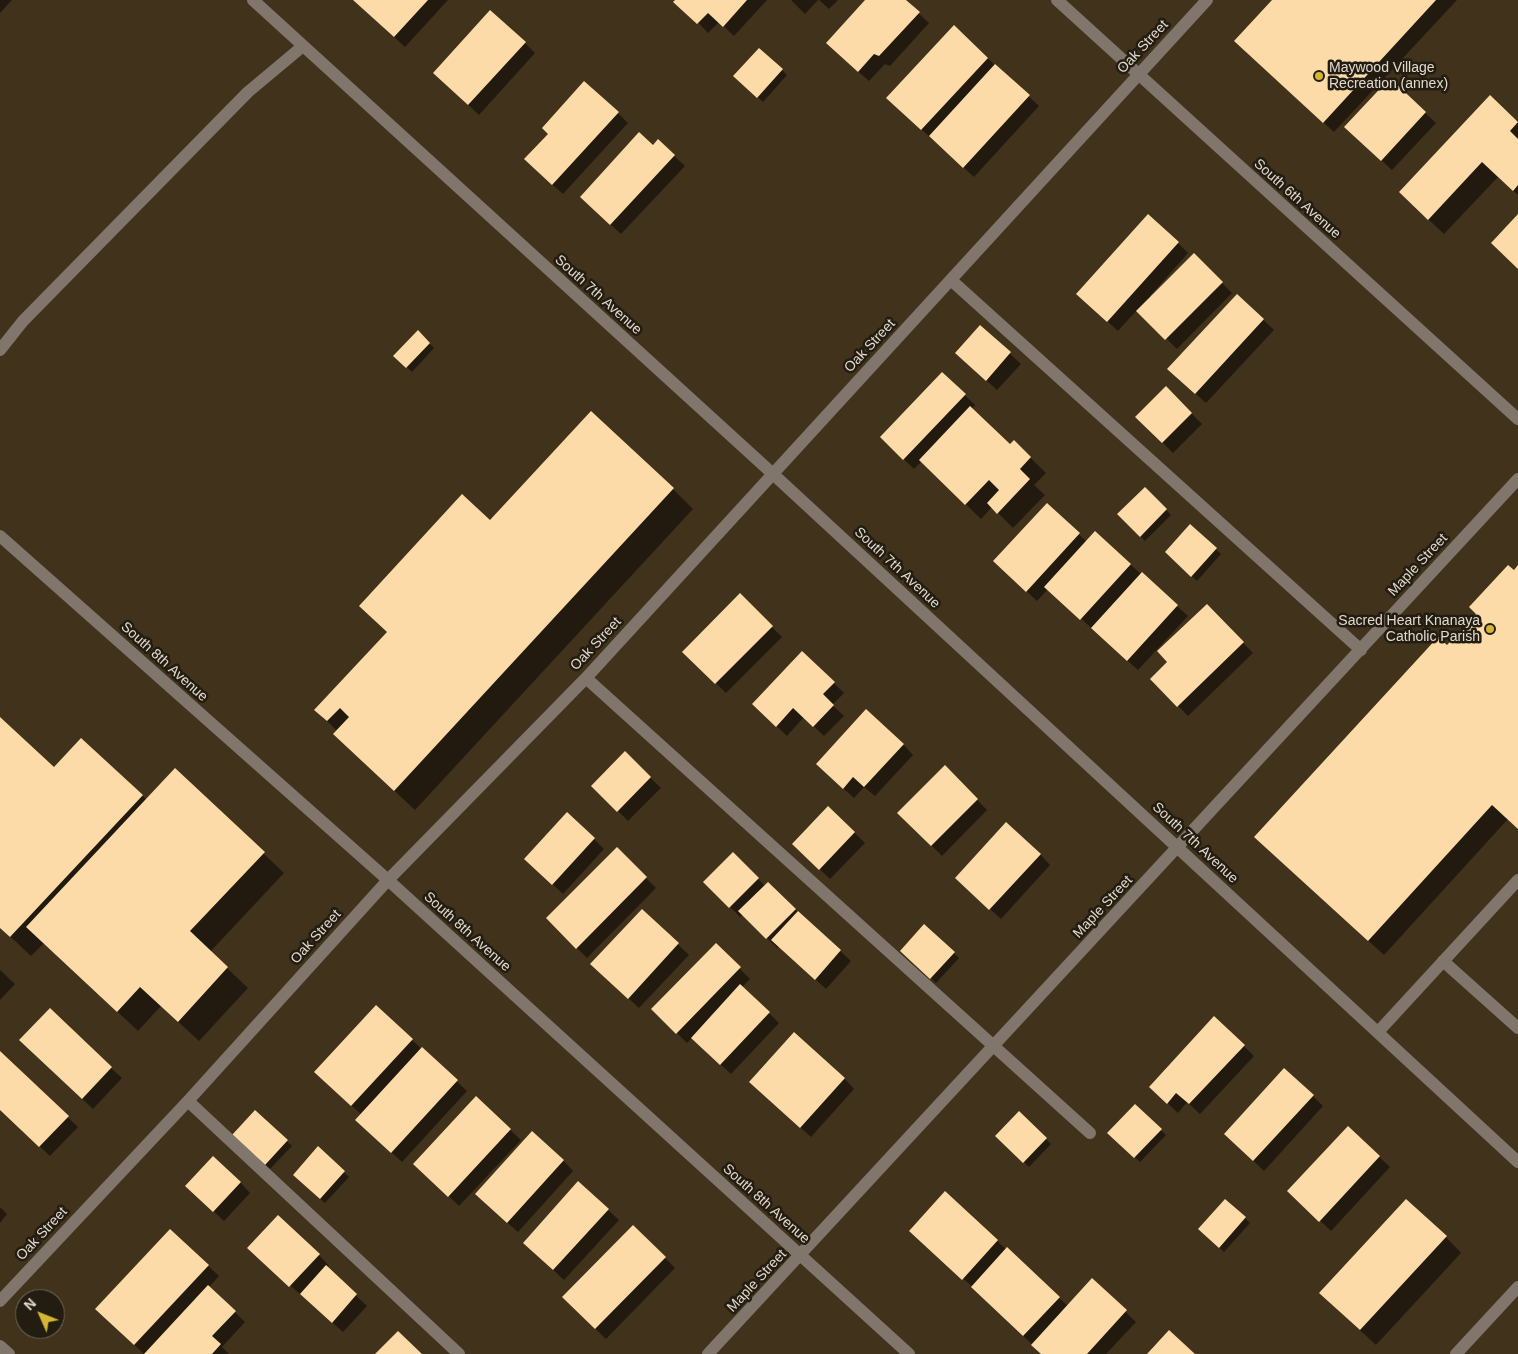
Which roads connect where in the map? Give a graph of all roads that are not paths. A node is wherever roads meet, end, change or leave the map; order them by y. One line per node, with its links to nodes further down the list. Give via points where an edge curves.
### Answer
1 (253, 0): 4 (street, South 7th Avenue)
2 (1057, 0): 5 (street, South 6th Avenue)
3 (1206, 0): 5 (street, Oak Street)
4 (303, 46): 7 (street, via 248,92 23,321); 9 (street, South 7th Avenue)
5 (1138, 74): 6 (street, Oak Street); 8 (street, South 6th Avenue)
6 (951, 280): 9 (street, Oak Street); 12 (street)
7 (0, 350)
8 (1518, 420)
9 (773, 474): 13 (street, Oak Street); 14 (street, South 7th Avenue)
10 (1518, 479): 12 (street, Maple Street)
11 (0, 536): 15 (street, South 8th Avenue)
12 (1361, 650): 14 (street, Maple Street)
13 (586, 678): 15 (street, Oak Street); 20 (street)
14 (1178, 848): 19 (street, South 7th Avenue); 20 (street, Maple Street)
15 (388, 880): 21 (street, Oak Street); 24 (street, South 8th Avenue)
16 (1518, 880): 17 (street)
17 (1443, 961): 18 (street); 19 (street)
18 (1518, 1028)
19 (1378, 1032): 23 (street, South 7th Avenue)
20 (994, 1048): 22 (street); 24 (street, Maple Street)
21 (188, 1101): 26 (street, Oak Street); 29 (street)
22 (1090, 1133)
23 (1518, 1162)
24 (801, 1256): 30 (street, Maple Street); 31 (street, South 8th Avenue)
25 (1518, 1287): 32 (street)
26 (0, 1301)
27 (0, 1346): 28 (street)
28 (9, 1354)
29 (459, 1354)
30 (708, 1354)
31 (909, 1354)
32 (1456, 1354)

